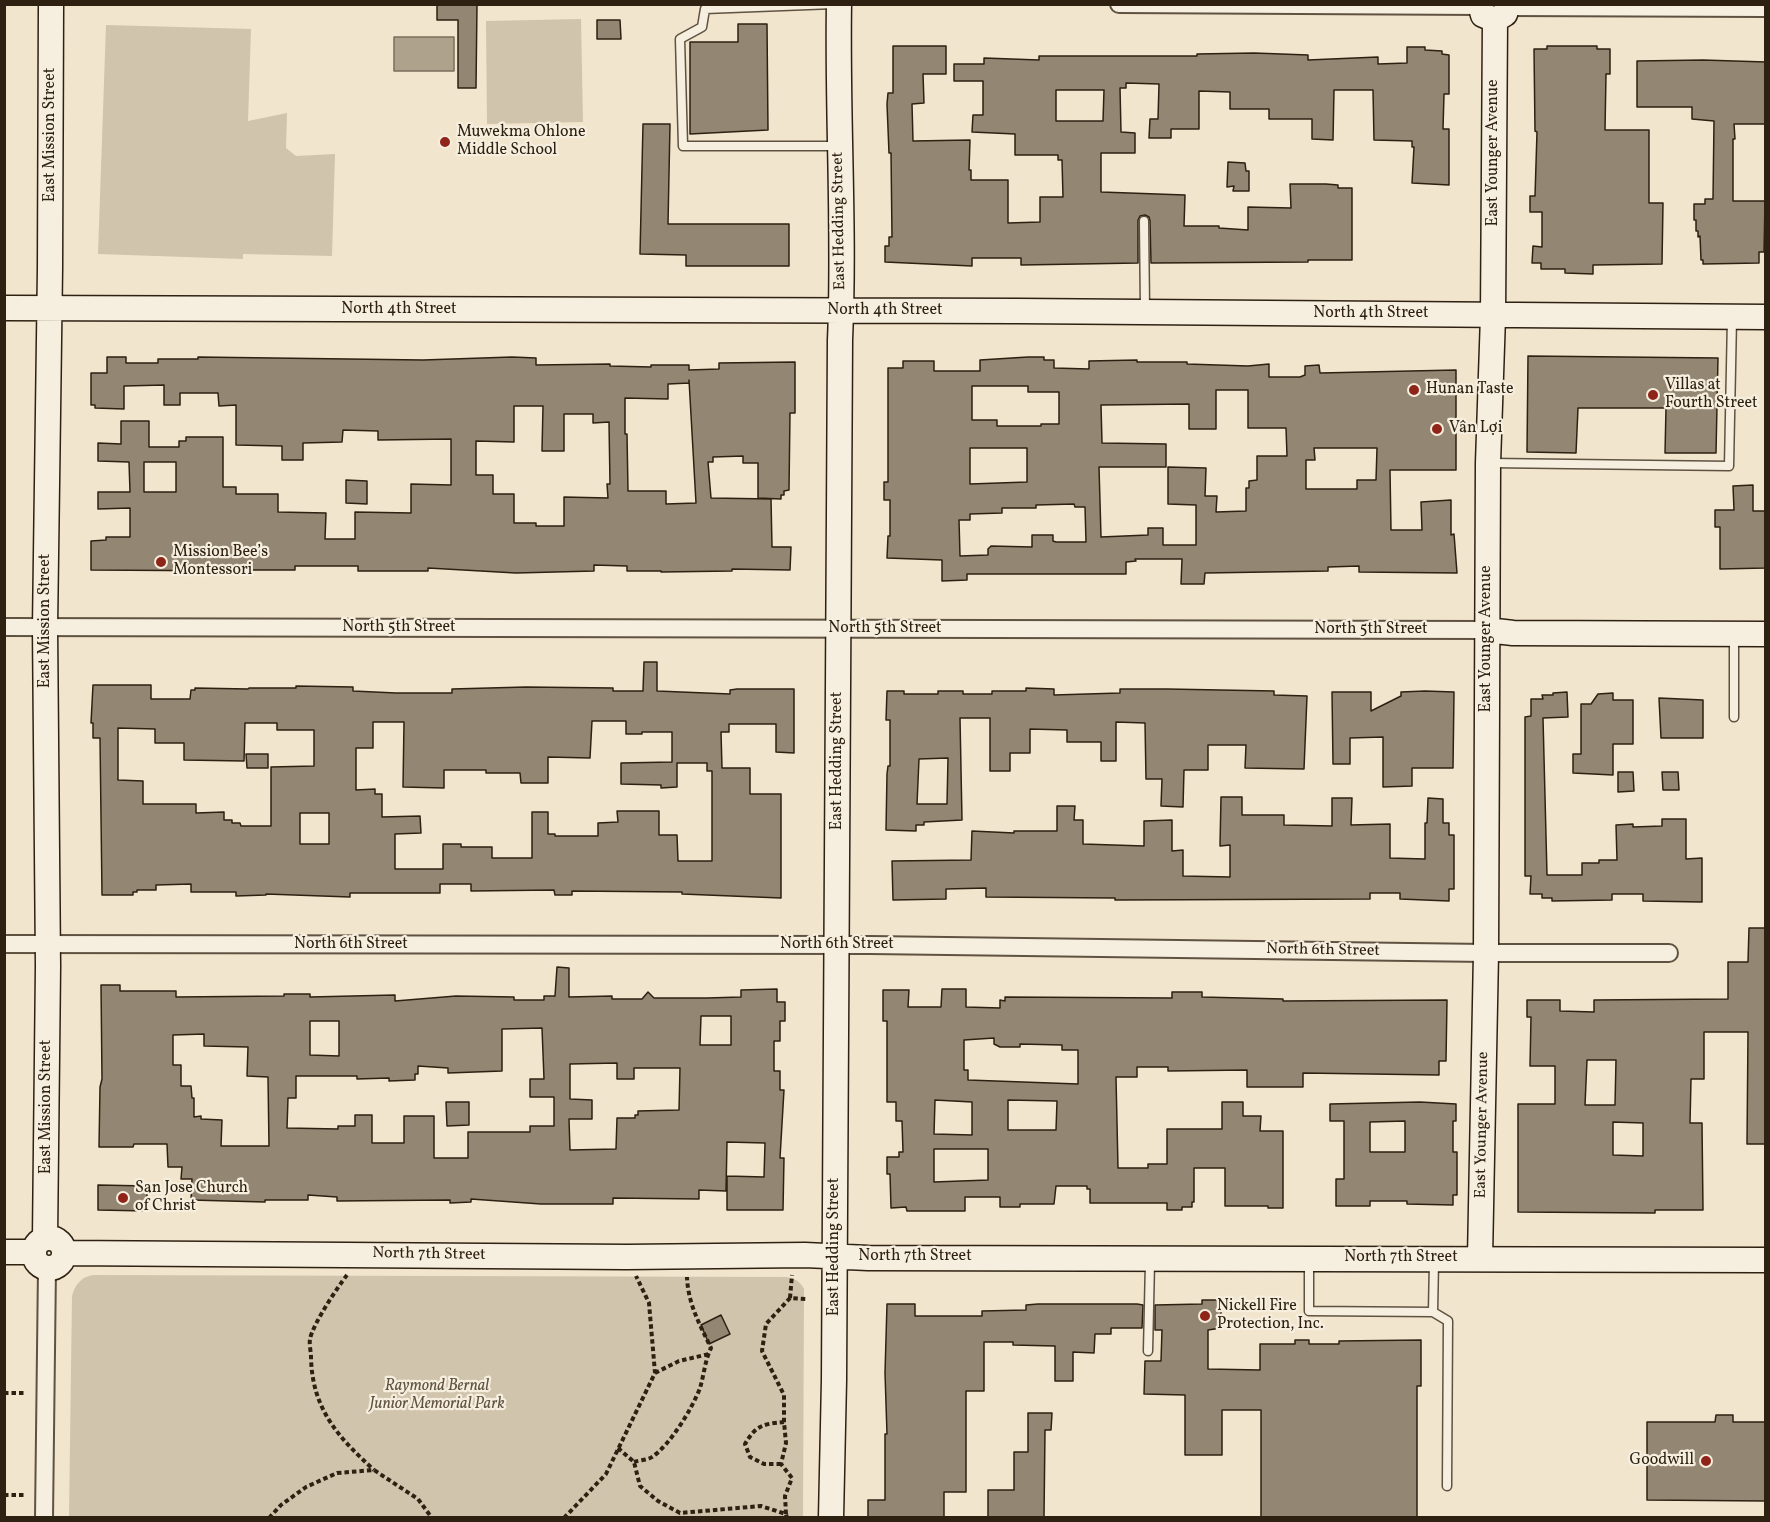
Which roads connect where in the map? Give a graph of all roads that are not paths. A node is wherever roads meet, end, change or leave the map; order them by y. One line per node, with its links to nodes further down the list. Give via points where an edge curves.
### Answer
1 (51, 4): 11 (street, East Mission Street)
2 (834, 4): 5 (lane)
3 (839, 4): 8 (street, East Hedding Street)
4 (1119, 4): 6 (street)
5 (749, 6): 8 (lane, via 705,9 702,27 680,39 683,146)
6 (1494, 8): 7 (street); 14 (street, East Younger Avenue)
7 (1766, 8)
8 (839, 146): 12 (street, East Hedding Street)
9 (1144, 221): 13 (lane)
10 (4, 308): 11 (street, North 4th Street)
11 (50, 308): 12 (street, North 4th Street); 19 (street, East Mission Street)
12 (842, 311): 13 (street, North 4th Street); 20 (street, East Hedding Street)
13 (1145, 313): 14 (street, North 4th Street)
14 (1493, 316): 15 (street, North 4th Street); 17 (street, East Younger Avenue)
15 (1732, 317): 16 (street, North 4th Street); 17 (lane, via 1729,466)
16 (1766, 317)
17 (1488, 463): 21 (street, East Younger Avenue)
18 (4, 627): 19 (street, North 5th Street)
19 (45, 627): 20 (street, North 5th Street); 26 (street, East Mission Street)
20 (839, 629): 21 (street, North 5th Street); 27 (street, East Hedding Street)
21 (1487, 630): 22 (street, North 5th Street); 29 (street, East Younger Avenue)
22 (1734, 634): 23 (street, North 5th Street); 24 (lane)
23 (1766, 634)
24 (1734, 717)
25 (4, 944): 26 (street, North 6th Street)
26 (46, 945): 27 (street, North 6th Street); 31 (street, East Mission Street)
27 (837, 945): 29 (street, North 6th Street); 32 (street, East Hedding Street)
28 (1670, 952): 29 (street, North 6th Street)
29 (1486, 953): 36 (street, East Younger Avenue)
30 (4, 1252): 31 (street, North 7th Street)
31 (48, 1252): 32 (street, North 7th Street); 41 (street, East Mission Street)
32 (834, 1257): 33 (street, North 7th Street); 42 (street, East Hedding Street)
33 (1150, 1258): 34 (street, North 7th Street); 39 (lane)
34 (1310, 1258): 35 (street, North 7th Street); 38 (lane, via 1309,1311)
35 (1434, 1258): 36 (street, North 7th Street); 38 (lane)
36 (1480, 1258): 37 (street, North 7th Street)
37 (1766, 1260)
38 (1433, 1312): 40 (lane, via 1448,1321)
39 (1148, 1352)
40 (1447, 1486)
41 (44, 1518)
42 (831, 1518)

